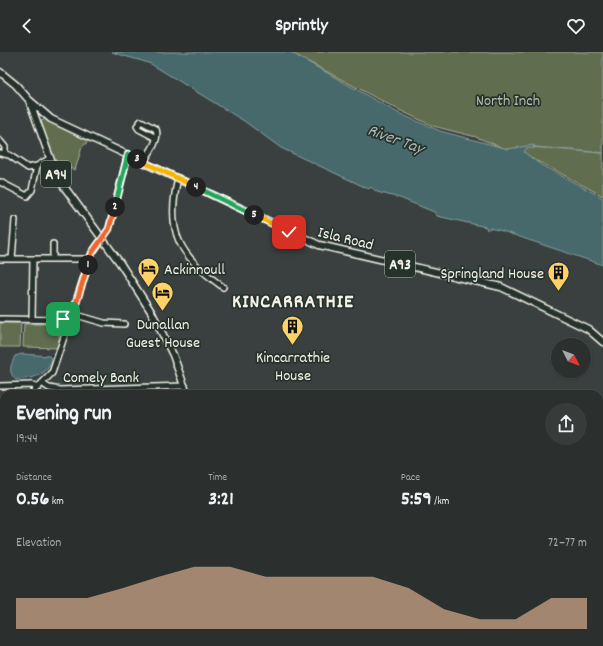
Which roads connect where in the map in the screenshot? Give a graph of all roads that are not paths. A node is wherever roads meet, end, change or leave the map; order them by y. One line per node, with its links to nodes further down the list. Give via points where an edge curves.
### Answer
1 (0, 72): 2 (main road, A93)
2 (29, 100): 6 (main road, Isla Road / A93, via 51,119); 7 (main road, A94)
3 (156, 138): 8 (street)
4 (0, 141): 5 (street, via 5,147)
5 (3, 153): 9 (street, via 28,168)
6 (128, 154): 8 (main road, Isla Road / A93); 13 (street, via 109,229)
7 (49, 159): 9 (street); 13 (main road, A94, via 57,177)
8 (144, 162): 10 (main road, Isla Road / A93)
9 (37, 166): 11 (street, via 32,190 27,196)
10 (178, 178): 20 (street, via 172,212 181,248 203,272); 26 (main road, Isla Road / A93, via 319,245 501,287 588,329)
11 (0, 182)
12 (15, 220): 17 (street)
13 (102, 238): 19 (street); 29 (main road, A94, via 161,330)
14 (53, 244): 18 (street)
15 (33, 258): 17 (street); 18 (street); 23 (street)
16 (0, 259): 17 (street)
17 (12, 259)
18 (53, 259): 19 (street)
19 (90, 259): 21 (street)
20 (223, 287)
21 (73, 314): 24 (street); 25 (street)
22 (0, 319): 23 (street)
23 (32, 319): 24 (street)
24 (71, 320): 27 (street, via 52,373)
25 (124, 324)
26 (603, 342)
27 (41, 385): 28 (street, Comely Bank); 29 (street, Comely Bank, via 60,390); 30 (street)
28 (0, 386)
29 (185, 386): 31 (main road, A94)
30 (35, 390)
31 (186, 390)

